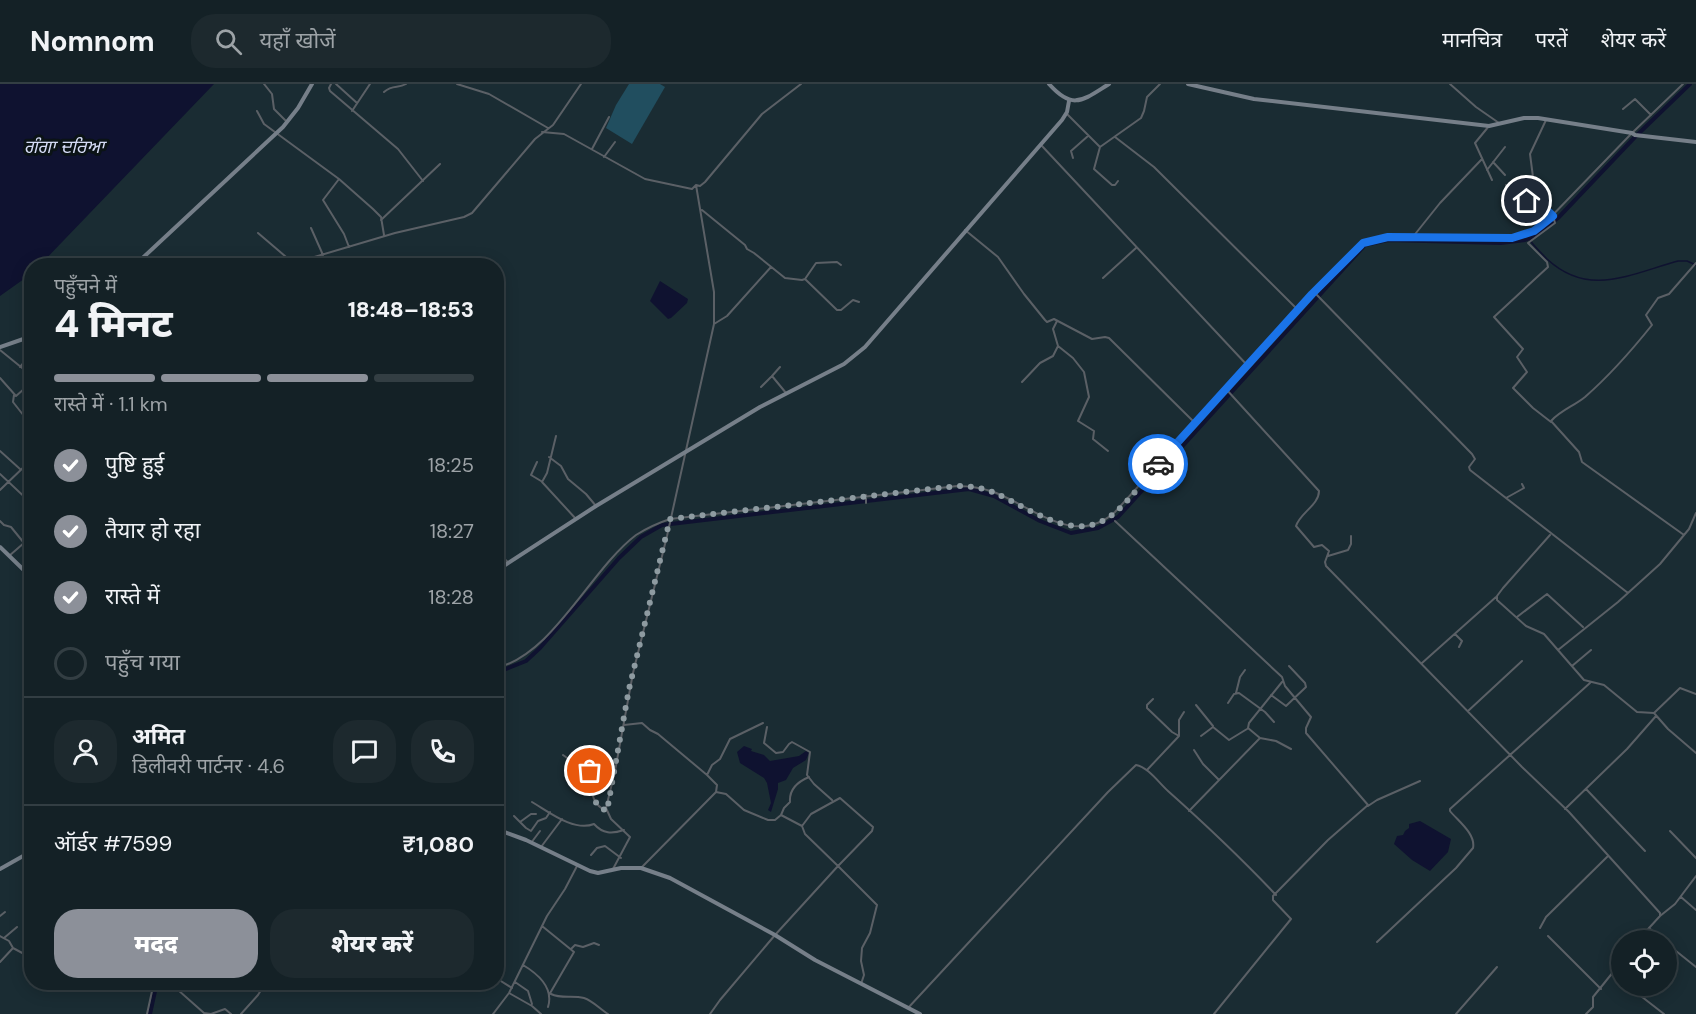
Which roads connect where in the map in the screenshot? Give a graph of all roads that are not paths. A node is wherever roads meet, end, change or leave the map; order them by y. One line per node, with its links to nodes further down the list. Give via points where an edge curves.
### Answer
1 (264, 84): 25 (street, via 272,94 274,109)
2 (312, 84): 25 (street)
3 (334, 84): 17 (street); 20 (street, via 330,91)
4 (370, 84): 17 (street)
5 (406, 84): 15 (street)
6 (457, 84): 28 (street, via 481,91)
7 (581, 84): 28 (street)
8 (801, 84): 52 (street, via 772,105 705,182)
9 (1049, 84): 16 (street)
10 (1109, 84): 16 (street, via 1080,100)
11 (1160, 84): 33 (street, via 1147,97 1141,118)
12 (1188, 84): 27 (street, via 1260,100)
13 (1450, 84): 26 (street)
14 (1683, 84): 22 (street)
15 (384, 92)
16 (1069, 101): 21 (street)
17 (357, 103): 20 (street)
18 (1623, 109): 22 (street, via 1635,99)
19 (257, 111): 30 (street, via 262,122)
20 (352, 111): 50 (street, via 398,149)
21 (1066, 113): 32 (street); 36 (street)
22 (1651, 115): 31 (street)
23 (609, 117): 39 (street)
24 (1546, 120): 26 (street, via 1524,118); 31 (street); 47 (street, via 1530,154)
25 (287, 122): 30 (street)
26 (1499, 124): 27 (street)
27 (1490, 126): 42 (street, via 1475,141)
28 (548, 128): 29 (street)
29 (542, 132): 39 (street, via 564,134); 60 (street, via 472,213)
30 (276, 134): 48 (street); 65 (street)
31 (1635, 134): 35 (street); 55 (street)
32 (1088, 136): 37 (street); 41 (street, via 1071,151)
33 (1115, 137): 37 (street); 75 (street, via 1154,167)
34 (615, 142): 40 (street)
35 (1696, 142)
36 (1040, 144): 58 (street); 63 (street)
37 (1100, 147): 51 (street, via 1094,169 1112,185)
38 (1504, 147): 43 (street)
39 (592, 150): 40 (street)
40 (604, 157): 52 (street, via 645,180 685,189)
41 (1073, 158)
42 (1482, 159): 45 (street); 61 (street)
43 (1493, 162): 45 (street); 46 (street)
44 (440, 164): 50 (street)
45 (1487, 170): 49 (street)
46 (1504, 175)
47 (1533, 177)
48 (339, 179): 56 (street); 62 (street, via 323,200)
49 (1492, 180)
50 (423, 181): 56 (street)
51 (1118, 181)
52 (696, 185): 54 (street)
53 (1506, 185): 55 (street, via 1525,201 1535,199)
54 (700, 207): 70 (street); 77 (street, via 714,292)
55 (1554, 219): 61 (street, via 1512,238); 95 (street, via 1528,245 1549,265 1494,317 1523,349 1517,357 1527,372 1513,388)
56 (381, 220): 60 (street)
57 (311, 228): 64 (street)
58 (965, 230): 76 (street, via 998,257 1047,322); 92 (street, via 865,347 844,364)
59 (258, 233): 66 (street)
60 (384, 236): 62 (street)
61 (1412, 238): 73 (street, via 1388,237 1365,242)
62 (349, 247): 64 (street)
63 (1136, 248): 71 (street); 82 (street)
64 (323, 255): 67 (street)
65 (143, 258)
66 (288, 258)
67 (312, 258)
68 (1694, 263): 95 (street, via 1671,293 1658,298 1646,315 1652,325 1624,357 1586,396)
69 (840, 264): 72 (street, via 816,263)
70 (771, 267): 72 (street, via 786,279); 77 (street, via 727,316)
71 (1103, 278)
72 (806, 279): 74 (street, via 837,310 853,300)
73 (1314, 292): 75 (street); 111 (street, via 1472,454 1475,459 1470,470)
74 (859, 302)
75 (1298, 310): 82 (street)
76 (1057, 321): 79 (street, via 1053,329); 96 (street, via 1092,339 1108,338)
77 (714, 324): 100 (street)
78 (24, 339): 80 (street)
79 (1058, 346): 88 (street, via 1053,356); 99 (street, via 1084,372 1089,397 1078,422 1094,431 1093,439)
80 (0, 349): 83 (street)
81 (24, 362): 83 (street)
82 (1248, 366): 91 (street)
83 (20, 367): 85 (street)
84 (780, 367): 86 (street)
85 (24, 370)
86 (772, 376): 89 (street); 92 (street)
87 (0, 378): 93 (street)
88 (1022, 382)
89 (761, 387)
90 (24, 389): 93 (street)
91 (1227, 391): 96 (street); 124 (street, via 1319,491 1318,498 1296,526 1314,547 1324,546)
92 (786, 393): 100 (street)
93 (14, 395): 94 (street, via 13,402)
94 (24, 416)
95 (1551, 422): 119 (street, via 1580,452 1582,462)
96 (1195, 423): 116 (street, via 1115,512 1081,527 1063,525 996,493 969,486)
97 (556, 436): 101 (street)
98 (0, 451): 104 (street)
99 (1108, 451)
100 (686, 452): 112 (street); 116 (street)
101 (549, 457): 107 (street); 112 (street)
102 (537, 462): 107 (street, via 531,475)
103 (24, 467): 104 (street)
104 (21, 470): 106 (street)
105 (0, 474): 106 (street)
106 (8, 482): 109 (street); 110 (street)
107 (542, 482): 115 (street)
108 (1522, 484): 111 (street, via 1524,488)
109 (0, 490)
110 (24, 497)
111 (1506, 498): 118 (street)
112 (596, 506): 115 (street)
113 (1696, 513): 119 (street)
114 (0, 520): 121 (street)
115 (574, 520): 126 (street)
116 (669, 520): 139 (street, via 644,530 615,555 534,648); 158 (street)
117 (1115, 522): 143 (street, via 1278,673)
118 (1550, 534): 129 (street); 130 (street)
119 (1684, 535): 129 (street)
120 (1351, 536): 124 (street, via 1348,550)
121 (24, 543): 123 (street)
122 (0, 548): 123 (street)
123 (9, 556): 128 (street)
124 (1328, 556): 138 (street, via 1326,566)
125 (504, 559): 126 (street)
126 (509, 563): 127 (street)
127 (504, 566)
128 (24, 570)
129 (1628, 593): 132 (street)
130 (1497, 596): 131 (street, via 1498,602); 133 (street)
131 (1517, 617): 132 (street, via 1547,594); 135 (street)
132 (1584, 628): 135 (street)
133 (1455, 634): 134 (street, via 1462,642); 138 (street)
134 (1459, 646)
135 (1558, 650): 141 (street)
136 (1591, 650): 141 (street)
137 (1522, 661): 153 (street)
138 (1422, 663): 153 (street)
139 (504, 665)
140 (1289, 666): 148 (street, via 1306,685)
141 (1572, 666): 144 (street)
142 (1245, 670): 145 (street)
143 (1282, 682): 147 (street); 148 (street)
144 (1590, 683): 155 (street, via 1604,685 1637,712); 169 (street)
145 (1236, 693): 150 (street); 152 (street)
146 (1696, 694): 155 (street, via 1680,688)
147 (1271, 695): 148 (street, via 1286,706); 152 (street)
148 (1295, 697): 179 (street, via 1311,718 1306,733)
149 (1153, 699): 162 (street, via 1147,708)
150 (1228, 703)
151 (1196, 705): 160 (street)
152 (1260, 710): 156 (street); 161 (street)
153 (1468, 711): 169 (street)
154 (1184, 712): 162 (street)
155 (1655, 714): 167 (street); 175 (street, via 1627,749)
156 (1274, 722)
157 (763, 723): 171 (street, via 730,739)
158 (624, 725): 171 (street, via 642,723); 182 (street)
159 (767, 727): 172 (street, via 764,742 776,753 783,752 792,742 810,752)
160 (1213, 727): 161 (street, via 1228,740); 163 (street)
161 (1248, 728): 164 (street)
162 (1179, 736): 170 (street)
163 (1201, 736)
164 (1260, 738): 165 (street); 173 (street)
165 (1291, 749)
166 (1194, 750): 173 (street)
167 (1696, 753)
168 (563, 755): 182 (street, via 590,771 594,800)
169 (1510, 756): 180 (street); 225 (street, via 1449,809 1466,828 1473,848)
170 (1146, 770): 181 (street); 249 (street, via 1134,766)
171 (707, 775): 176 (street, via 716,784)
172 (809, 777): 177 (street); 185 (street, via 790,791 790,802)
173 (1219, 780): 181 (street)
174 (1420, 782): 179 (street)
175 (1586, 789): 180 (street); 198 (street)
176 (716, 792): 185 (street, via 768,820); 206 (street)
177 (834, 800): 189 (street, via 811,814); 205 (street, via 842,799 873,829)
178 (532, 802): 183 (street)
179 (1368, 806): 210 (street, via 1328,840)
180 (1565, 809): 201 (street)
181 (1189, 810): 210 (street)
182 (607, 811): 191 (street)
183 (550, 812): 187 (street); 190 (street, via 532,830)
184 (536, 814): 188 (street)
185 (781, 815): 189 (street)
186 (514, 816): 188 (street)
187 (562, 819): 191 (street, via 588,827 594,824 609,833); 197 (street)
188 (520, 822): 190 (street)
189 (802, 826): 205 (street, via 805,834)
190 (526, 828): 195 (street)
191 (624, 830): 202 (street, via 630,839)
192 (540, 831): 196 (street)
193 (1670, 831): 203 (street)
194 (504, 832): 195 (street)
195 (520, 838): 196 (street)
196 (531, 843): 197 (street)
197 (541, 847): 204 (street)
198 (1645, 851)
199 (591, 855): 202 (street, via 605,846)
200 (24, 856): 207 (street)
201 (1608, 856): 215 (street); 218 (street)
202 (621, 858): 208 (street)
203 (1696, 858)
204 (577, 865): 208 (street, via 595,872); 216 (street)
205 (838, 866): 221 (street); 238 (street, via 877,905 862,948)
206 (640, 868): 208 (street); 221 (street, via 670,878)
207 (0, 869)
208 (613, 869)
209 (1696, 876): 211 (street)
210 (1276, 895): 258 (street, via 1272,899 1291,919)
211 (1681, 897): 212 (street); 215 (street)
212 (1696, 909)
213 (5, 912): 214 (street)
214 (0, 916)
215 (1660, 916): 219 (street)
216 (542, 926): 228 (street); 232 (street)
217 (17, 927): 224 (street)
218 (1540, 927)
219 (1649, 928): 220 (street)
220 (1651, 930)
221 (775, 935): 238 (street); 256 (street)
222 (0, 936): 224 (street)
223 (1548, 936): 240 (street)
224 (4, 938): 227 (street)
225 (1377, 942)
226 (599, 945): 228 (street, via 574,945)
227 (13, 948): 230 (street); 231 (street)
228 (571, 949): 245 (street, via 574,954)
229 (1677, 952): 234 (street)
230 (24, 954)
231 (0, 962)
232 (523, 965): 236 (street); 245 (street, via 544,982)
233 (1497, 967): 259 (street)
234 (1696, 967)
235 (1611, 975): 240 (street)
236 (515, 982): 239 (street); 247 (street, via 528,991)
237 (504, 983): 239 (street)
238 (861, 984): 249 (street)
239 (512, 988): 244 (street)
240 (1601, 988): 260 (street)
241 (152, 990): 250 (street)
242 (178, 990): 251 (street, via 204,1013 223,1009)
243 (261, 990): 252 (street)
244 (509, 993): 247 (street); 253 (street)
245 (550, 994): 248 (street); 255 (street, via 587,999)
246 (1641, 996): 261 (street)
247 (532, 1006): 254 (street)
248 (548, 1007)
249 (908, 1008): 257 (street)
250 (147, 1014)
251 (231, 1014)
252 (241, 1014)
253 (493, 1014)
254 (541, 1014)
255 (608, 1014)
256 (710, 1014)
257 (920, 1014)
258 (1215, 1014)
259 (1456, 1014)
260 (1587, 1014)
261 (1664, 1014)

